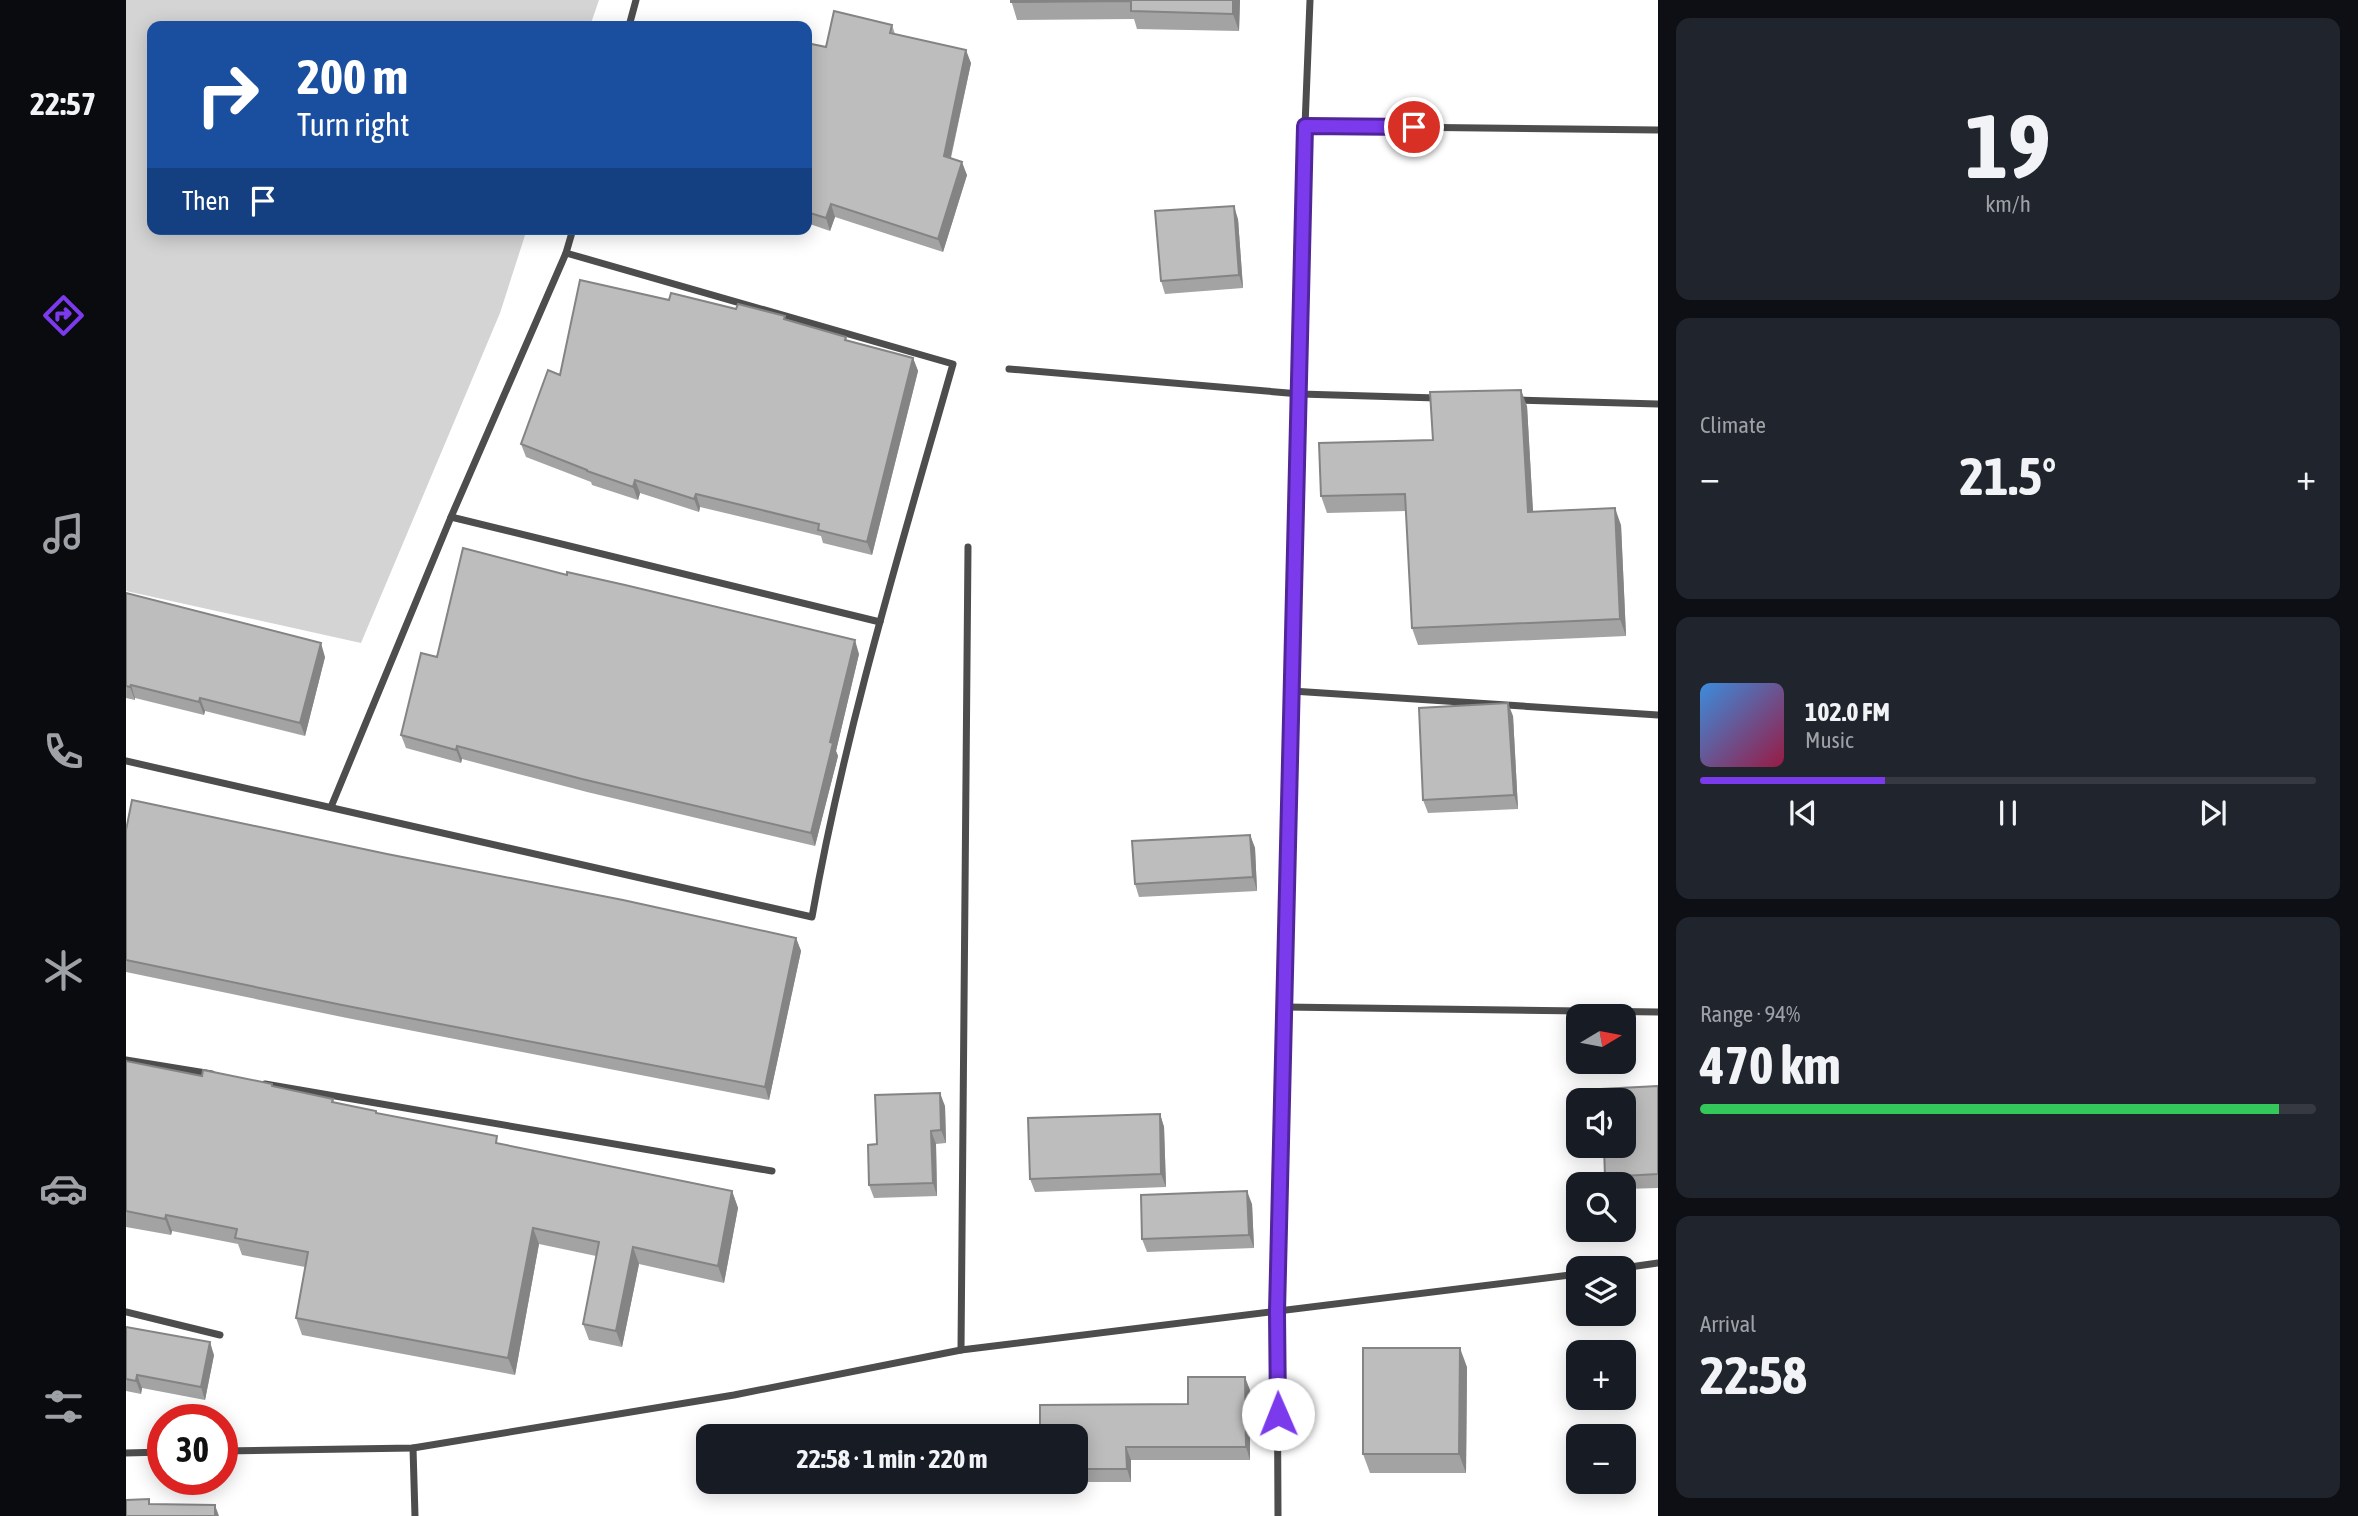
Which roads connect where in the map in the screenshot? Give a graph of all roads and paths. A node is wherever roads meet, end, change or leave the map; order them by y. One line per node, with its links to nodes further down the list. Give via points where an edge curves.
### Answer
1 (636, 0): 3 (street)
2 (1310, 0): 4 (street)
3 (630, 21)
4 (1305, 126): 5 (street); 9 (street)
5 (1658, 130)
6 (571, 235): 7 (street)
7 (566, 253): 13 (street); 15 (street, via 953,364)
8 (1009, 369): 9 (street)
9 (1300, 394): 10 (street); 16 (street)
10 (1451, 398)
11 (1506, 400): 12 (street)
12 (1658, 404)
13 (451, 517): 15 (street); 19 (street)
14 (968, 547): 32 (street)
15 (880, 622): 19 (street, via 825,841 812,917)
16 (1292, 691): 17 (street); 20 (street)
17 (1658, 715)
18 (126, 761): 19 (street)
19 (331, 807)
20 (1284, 1007): 21 (street); 30 (street)
21 (1658, 1012)
22 (126, 1060): 23 (street)
23 (222, 1076)
24 (250, 1081): 25 (street)
25 (772, 1171)
26 (1658, 1263): 27 (street)
27 (1636, 1266)
28 (1566, 1276): 30 (street)
29 (126, 1312): 31 (street)
30 (1277, 1312): 32 (street); 38 (street)
31 (220, 1335)
32 (961, 1350): 33 (street, via 734,1395)
33 (412, 1448): 34 (street); 37 (street)
34 (238, 1451)
35 (147, 1452): 36 (street)
36 (126, 1453)
37 (415, 1516)
38 (1278, 1516)

